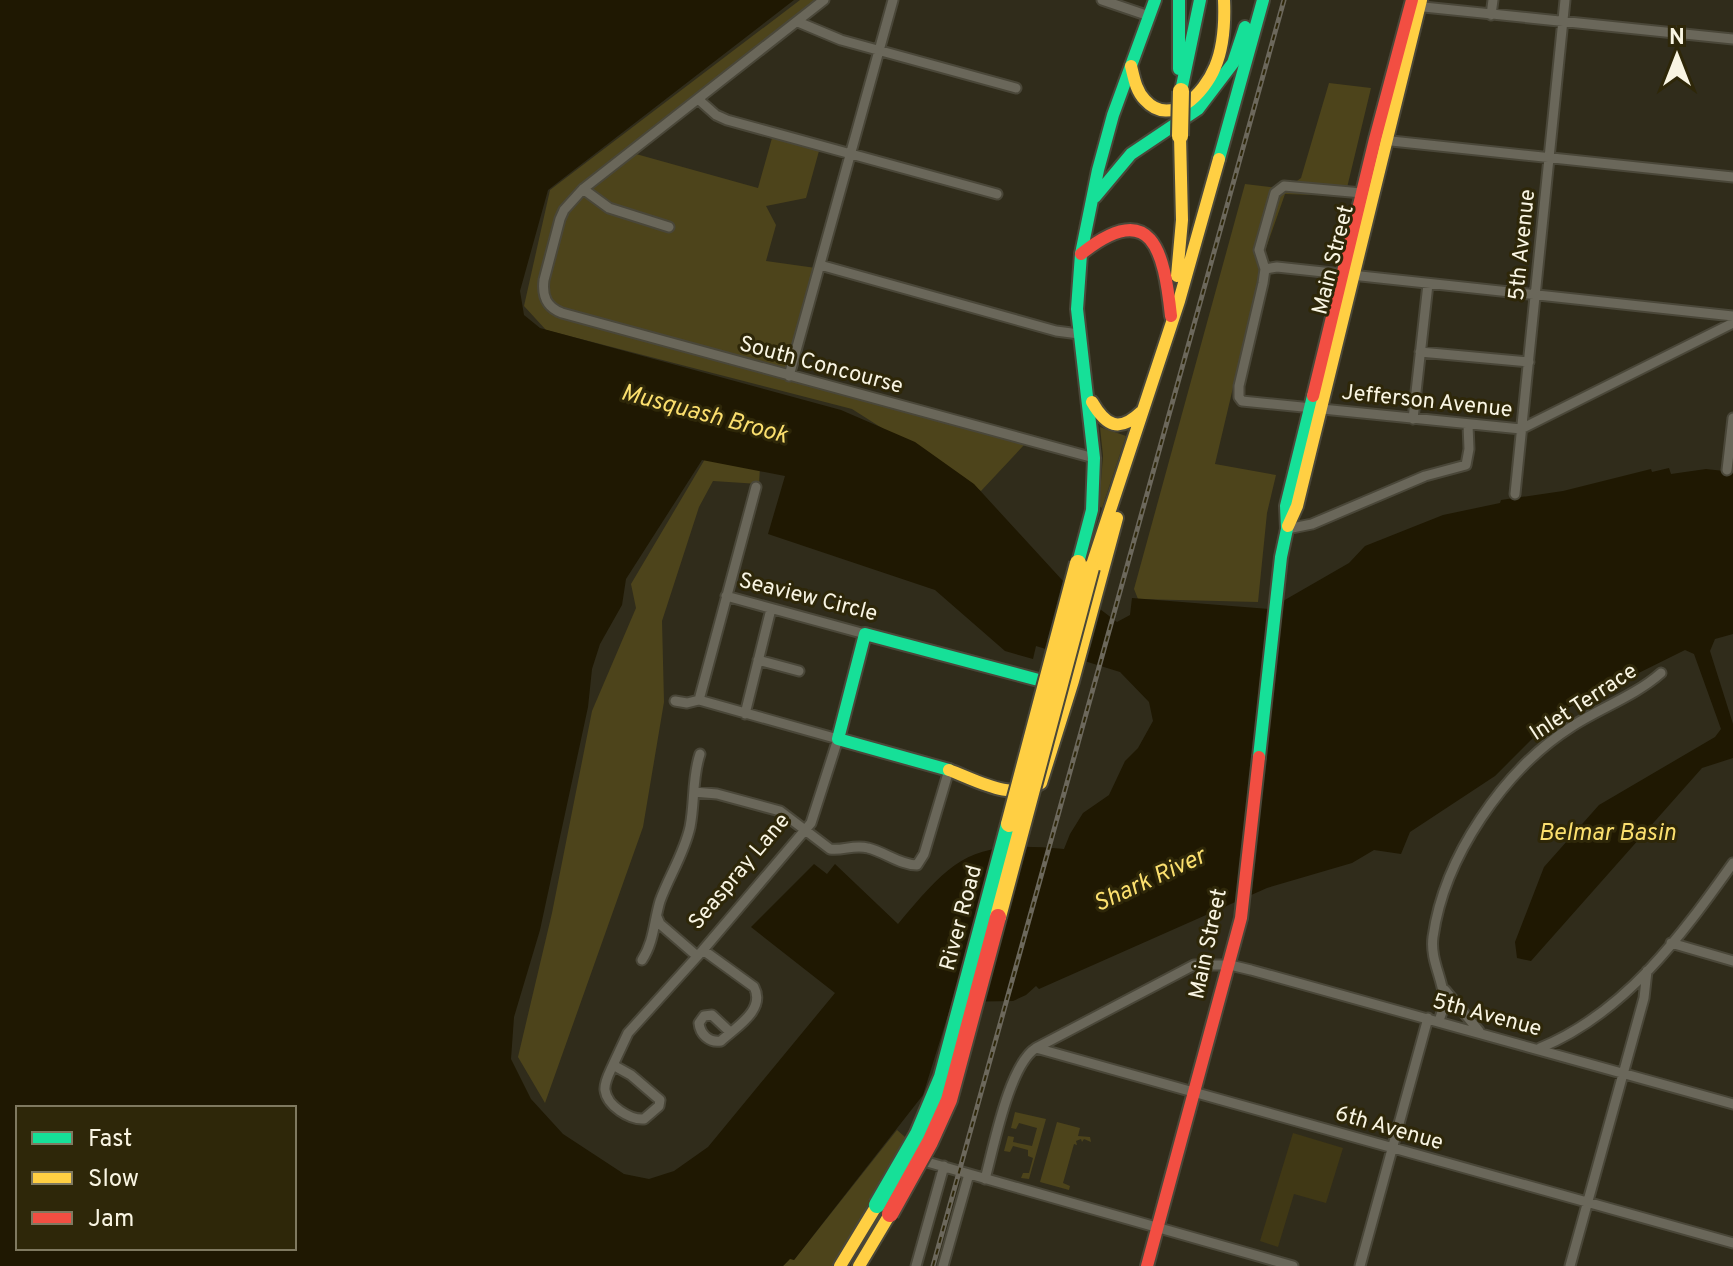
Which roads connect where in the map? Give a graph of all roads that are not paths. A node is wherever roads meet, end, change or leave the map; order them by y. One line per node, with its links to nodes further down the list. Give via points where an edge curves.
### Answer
1 (824, 0): 14 (street)
2 (893, 0): 17 (street)
3 (1102, 0): 12 (street)
4 (1179, 0): 20 (main road)
5 (1200, 0): 20 (main road)
6 (1224, 0): 18 (main road, via 1218,62 1193,100 1168,111 1148,105 1134,88)
7 (1255, 0): 29 (main road, via 1233,63 1217,87 1198,109 1131,154)
8 (1263, 0): 38 (main road)
9 (1493, 0): 13 (street)
10 (1565, 0): 15 (street, 5th Avenue)
11 (1415, 3): 13 (street); 22 (main road, Main Street)
12 (1152, 8): 18 (main road)
13 (1491, 15): 15 (street)
14 (798, 22): 17 (street); 21 (street)
15 (1563, 22): 16 (street); 24 (street, 5th Avenue)
16 (1733, 39)
17 (879, 50): 19 (street); 23 (street)
18 (1131, 65): 29 (main road)
19 (1016, 88)
20 (1181, 91): 38 (main road, bridge, via 1182,220)
21 (698, 99): 23 (street, via 727,120); 26 (street)
22 (1380, 140): 24 (street); 27 (main road, Main Street); 34 (main road, Main Street)
23 (851, 154): 28 (street); 32 (street)
24 (1550, 158): 25 (street); 36 (street, 5th Avenue)
25 (1733, 177)
26 (583, 189): 30 (street, via 609,208); 44 (street, South Concourse, via 560,219 544,280 544,298 551,308)
27 (1362, 193): 33 (street, via 1281,187 1259,250); 34 (main road, Main Street)
28 (997, 194)
29 (1091, 201): 31 (main road)
30 (669, 227)
31 (1081, 254): 38 (main road, via 1109,230 1141,232 1162,260); 40 (main road)
32 (820, 265): 40 (street); 44 (street)
33 (1265, 269): 34 (street); 47 (street, Jefferson Avenue, via 1239,397)
34 (1348, 275): 35 (street); 47 (main road, Main Street)
35 (1428, 284): 36 (street); 41 (street)
36 (1536, 294): 37 (street); 42 (street, 5th Avenue)
37 (1733, 316)
38 (1171, 322): 43 (main road)
39 (1733, 323): 51 (street, Jefferson Avenue)
40 (1079, 334): 45 (main road)
41 (1420, 352): 42 (street); 49 (street)
42 (1529, 362): 51 (street, 5th Avenue)
43 (1155, 373): 46 (main road); 57 (main road)
44 (789, 376): 52 (street, South Concourse)
45 (1087, 394): 46 (main road, via 1107,423 1126,424); 52 (main road)
46 (1143, 409): 57 (main road)
47 (1314, 409): 49 (street, Jefferson Avenue); 56 (main road, Main Street, via 1286,506)
48 (1733, 418): 53 (street)
49 (1413, 419): 50 (street, Jefferson Avenue)
50 (1468, 425): 51 (street, Jefferson Avenue); 56 (street, via 1466,465)
51 (1521, 429): 55 (street, 5th Avenue)
52 (1094, 458): 57 (main road)
53 (1727, 470)
54 (756, 487): 58 (street)
55 (1515, 494)
56 (1287, 529): 79 (main road, Main Street, via 1241,918)
57 (1090, 569): 64 (main road, River Road, bridge); 70 (main road, via 1073,681 1046,772 1035,789 1020,793); 97 (main road, bridge, via 949,1100 930,1142)
58 (726, 596): 59 (street, Seaview Circle); 65 (street, Seaview Circle)
59 (771, 609): 60 (street, Seaview Circle); 61 (street)
60 (865, 634): 64 (main road, Seaview Circle); 68 (main road, Seaspray Lane)
61 (758, 660): 62 (street); 67 (street)
62 (799, 671)
63 (1661, 673): 81 (street, Inlet Terrace, via 1554,739 1497,795 1449,879 1433,938)
64 (1046, 682): 97 (main road, River Road, bridge, via 942,1077)
65 (699, 700): 66 (street); 67 (street)
66 (675, 701)
67 (745, 714): 68 (street)
68 (838, 739): 70 (main road); 72 (street, Seaspray Lane)
69 (700, 754): 71 (street)
70 (949, 770): 72 (street, via 917,865 857,846 830,849)
71 (694, 792): 72 (street, via 780,811); 74 (street, via 683,853)
72 (805, 830): 76 (street, Seaspray Lane)
73 (1733, 863): 75 (street)
74 (657, 917): 76 (street); 77 (street)
75 (1671, 943): 78 (street); 80 (street)
76 (700, 953): 83 (street, via 757,993 754,1010); 87 (street, Seaspray Lane, via 628,1033)
77 (642, 960)
78 (1733, 961)
79 (1230, 965): 82 (street, 5th Avenue); 85 (street, via 1185,969); 89 (main road, Main Street)
80 (1647, 971): 86 (street, via 1597,1018); 88 (street)
81 (1439, 980): 82 (street, Inlet Terrace, via 1444,1002); 84 (street)
82 (1434, 1020): 84 (street, 5th Avenue); 91 (street, Inlet Terrace)
83 (730, 1032)
84 (1481, 1032): 86 (street, 5th Avenue)
85 (1036, 1048): 89 (street, 6th Avenue); 95 (street, via 1019,1065)
86 (1540, 1048): 88 (street, 5th Avenue)
87 (613, 1065): 87 (street, via 606,1094 633,1119 644,1119 660,1100)
88 (1623, 1073): 90 (street, 5th Avenue); 96 (street)
89 (1195, 1093): 91 (street, 6th Avenue); 98 (main road, Main Street)
90 (1733, 1104)
91 (1393, 1148): 96 (street, 6th Avenue); 105 (street, Inlet Terrace)
92 (899, 1155): 93 (street)
93 (944, 1166): 94 (street); 101 (street)
94 (969, 1174): 95 (street); 102 (street)
95 (985, 1179): 98 (street)
96 (1587, 1203): 99 (street, 6th Avenue); 106 (street)
97 (883, 1209): 100 (main road, River Road)
98 (1157, 1227): 103 (main road, Main Street); 104 (street)
99 (1733, 1243)
100 (848, 1265)
101 (916, 1266)
102 (943, 1266)
103 (1147, 1266)
104 (1293, 1266)
105 (1360, 1266)
106 (1570, 1266)

